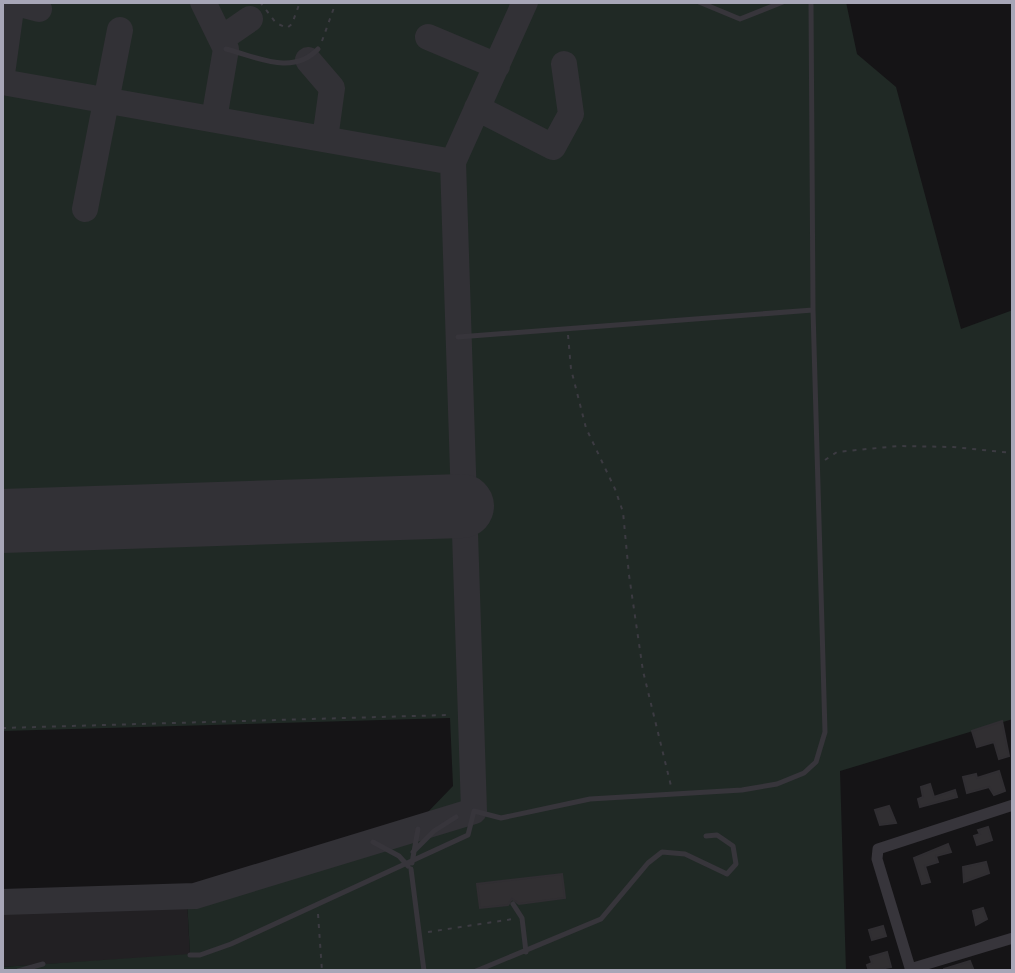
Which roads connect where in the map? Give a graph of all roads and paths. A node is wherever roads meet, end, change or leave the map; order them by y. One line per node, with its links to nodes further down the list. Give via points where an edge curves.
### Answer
1 (260, 2): 2 (path, via 276,23 287,28)
2 (300, 2)
3 (336, 2): 8 (path)
4 (699, 2): 5 (lane, via 740,19)
5 (783, 2)
6 (811, 2): 9 (lane)
7 (226, 49): 8 (lane, via 287,64 308,60)
8 (318, 49)
9 (813, 310): 10 (lane); 13 (lane)
10 (568, 329): 11 (lane); 16 (path, via 571,369 586,428 623,512 643,671)
11 (458, 337)
12 (1013, 453): 13 (path, via 898,446 837,452)
13 (817, 466): 16 (lane, via 825,732 816,762 777,784)
14 (448, 715): 15 (path)
15 (2, 728)
16 (673, 794): 23 (lane, via 590,799 501,818 474,811 468,835)
17 (1013, 805): 32 (street, via 878,849)
18 (456, 817): 22 (lane)
19 (418, 829): 22 (lane)
20 (706, 836): 29 (lane, via 717,835 733,846 736,864 727,874 685,854 662,852 601,919)
21 (373, 842): 23 (lane)
22 (412, 853): 23 (lane)
23 (410, 864): 25 (lane); 27 (lane)
24 (513, 904): 26 (lane)
25 (317, 905): 30 (lane, via 231,944); 34 (path)
26 (522, 918): 27 (path); 29 (lane)
27 (419, 934): 35 (lane)
28 (1013, 938): 32 (street)
29 (526, 952): 36 (lane)
30 (190, 955)
31 (43, 964): 33 (lane)
32 (911, 970)
33 (18, 971)
34 (322, 971)
35 (424, 971)
36 (476, 971)

